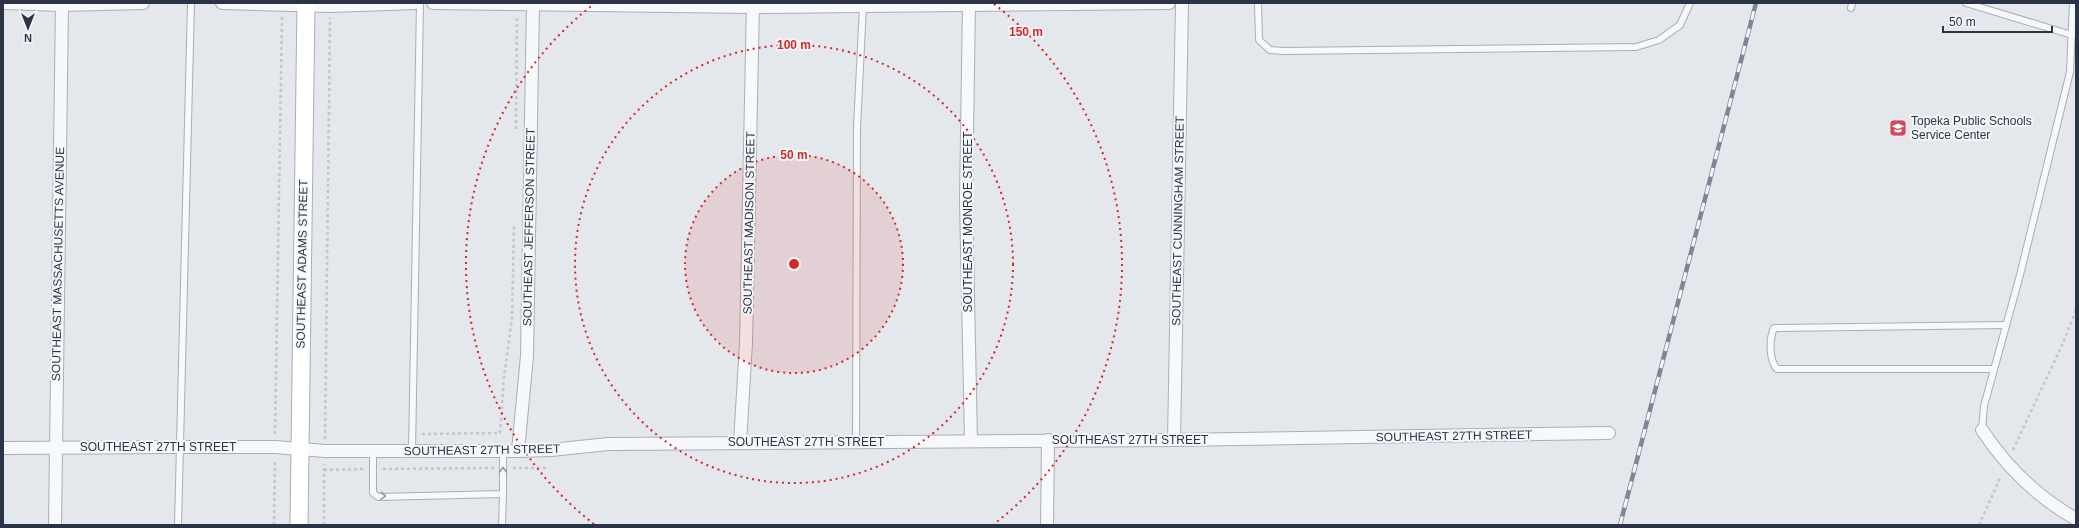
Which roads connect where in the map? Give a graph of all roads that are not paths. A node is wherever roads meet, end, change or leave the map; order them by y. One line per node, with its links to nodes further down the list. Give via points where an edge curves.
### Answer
1 (3, 3): 14 (street)
2 (143, 3): 14 (street)
3 (191, 3): 31 (lane)
4 (222, 3): 15 (street)
5 (415, 3): 15 (street, via 331,6)
6 (420, 3): 36 (lane)
7 (433, 3): 16 (street)
8 (1169, 3): 18 (street)
9 (1182, 3): 27 (street, SOUTHEAST CUNNINGHAM STREET)
10 (1258, 3): 11 (lane, via 1259,40 1270,50 1284,51 1636,47 1659,40 1680,25)
11 (1690, 3)
12 (1966, 3): 21 (lane)
13 (2073, 3): 21 (lane)
14 (62, 4): 33 (street, SOUTHEAST MASSACHUSETTS AVENUE)
15 (306, 4): 34 (main road, SOUTHEAST ADAMS STREET)
16 (533, 4): 17 (street); 38 (street, SOUTHEAST JEFFERSON STREET, via 527,356)
17 (649, 4): 19 (street)
18 (969, 4): 20 (street); 28 (street, SOUTHEAST MONROE STREET, via 966,200)
19 (753, 5): 20 (street); 30 (street, SOUTHEAST MADISON STREET, via 746,343)
20 (862, 6): 29 (lane, via 857,127)
21 (2072, 35): 22 (lane, via 2070,72)
22 (2006, 325): 23 (lane); 23 (lane, via 1774,328 1771,334 1772,363 1777,369)
23 (1994, 369): 24 (lane, via 1984,406)
24 (1982, 430): 40 (street, via 2007,463 2037,493)
25 (1609, 433): 27 (street, SOUTHEAST 27TH STREET)
26 (1048, 440): 27 (street, SOUTHEAST 27TH STREET); 28 (street, SOUTHEAST 27TH STREET); 45 (street)
27 (1174, 440)
28 (971, 441): 29 (street, SOUTHEAST 27TH STREET)
29 (856, 442): 30 (street, SOUTHEAST 27TH STREET)
30 (740, 443): 38 (street, SOUTHEAST 27TH STREET, via 608,444)
31 (179, 446): 33 (street, SOUTHEAST 27TH STREET); 34 (street, SOUTHEAST 27TH STREET); 42 (lane)
32 (3, 448): 33 (street, SOUTHEAST 27TH STREET)
33 (56, 448): 41 (street, SOUTHEAST MASSACHUSETTS AVENUE)
34 (300, 449): 35 (street, SOUTHEAST 27TH STREET); 43 (main road, SOUTHEAST ADAMS STREET)
35 (372, 451): 36 (street, SOUTHEAST 27TH STREET); 39 (lane, one-way to 39, via 374,493 378,497)
36 (412, 451): 37 (street, SOUTHEAST 27TH STREET)
37 (503, 451): 38 (street, SOUTHEAST 27TH STREET); 39 (lane, one-way to 37)
38 (518, 451)
39 (503, 494): 44 (lane)
40 (2076, 519)
41 (55, 525)
42 (178, 525)
43 (299, 525)
44 (502, 525)
45 (1048, 525)

